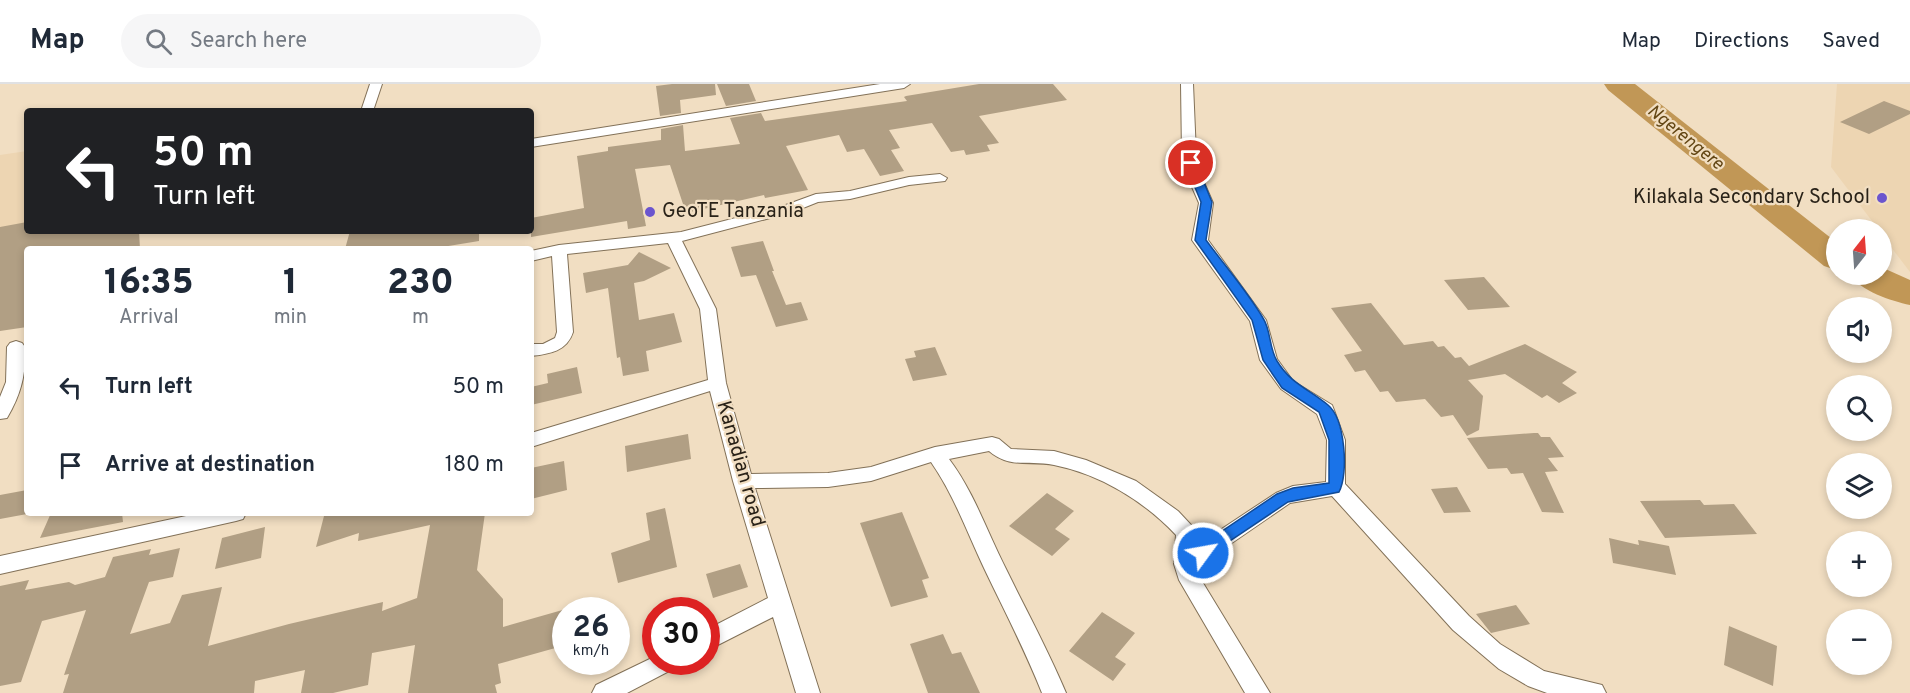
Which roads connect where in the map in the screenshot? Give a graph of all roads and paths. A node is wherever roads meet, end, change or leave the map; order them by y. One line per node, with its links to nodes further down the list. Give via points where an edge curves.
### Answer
1 (376, 84): 4 (street)
2 (904, 84): 5 (street)
3 (1187, 84): 17 (street, via 1189,154 1206,202 1200,240 1258,320 1269,360 1287,385 1325,410 1336,440)
4 (368, 108)
5 (534, 143)
6 (940, 178): 7 (street, via 816,198)
7 (674, 238): 8 (street); 12 (street, Kanadian road, via 708,309)
8 (559, 250): 9 (street); 11 (street, via 565,332 562,341)
9 (534, 255)
10 (14, 347): 13 (street, via 18,371 14,389)
11 (534, 350)
12 (717, 383): 14 (street); 16 (street, Kanadian road)
13 (0, 413)
14 (534, 439)
15 (935, 454): 16 (street, via 871,474 828,480); 19 (street, via 992,444 1006,456 1049,457 1098,473 1149,499 1179,524 1186,533); 26 (street, via 954,480)
16 (743, 481): 21 (street, Kanadian road)
17 (1335, 486): 19 (street, via 1283,498); 28 (street, via 1481,642 1539,681)
18 (222, 516): 20 (street)
19 (1185, 564): 27 (street, via 1190,580)
20 (0, 565)
21 (781, 602): 22 (street); 25 (street, Kanadian road)
22 (720, 633)
23 (642, 674): 24 (street)
24 (604, 693)
25 (808, 693)
26 (1054, 693)
27 (1257, 693)
28 (1594, 693)

